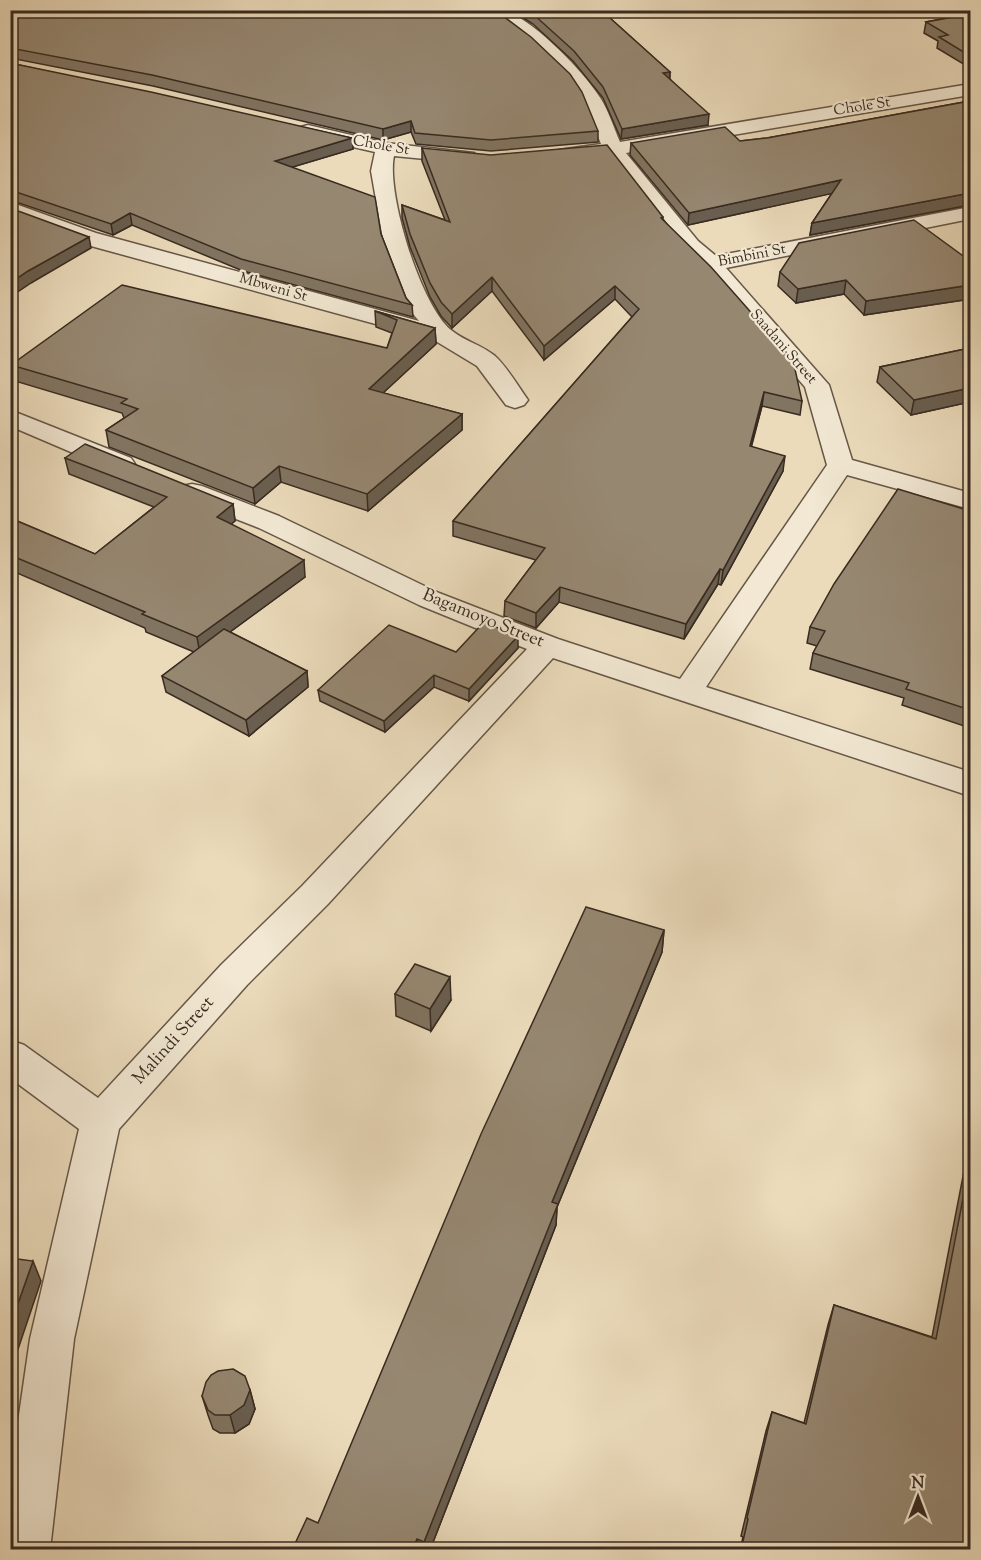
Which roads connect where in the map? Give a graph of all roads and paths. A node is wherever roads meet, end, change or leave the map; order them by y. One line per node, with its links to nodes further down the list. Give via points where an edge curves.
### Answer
1 (491, 10): 5 (street, Saadani Street, via 538,41 578,79 593,101)
2 (970, 89): 5 (street, Chole St)
3 (293, 127): 4 (street, Chole St)
4 (386, 149): 7 (street, Chole St); 11 (street, via 381,171 395,245 421,309)
5 (613, 149): 6 (street, Chole St); 10 (street, Saadani Street, via 690,246)
6 (552, 155)
7 (491, 159)
8 (10, 208): 11 (street, Mbweni St, via 88,238)
9 (966, 217): 10 (street, Bimbini St)
10 (711, 264): 14 (street, Saadani Street, via 817,385)
11 (442, 335): 12 (street, Mbweni St, via 486,361)
12 (514, 400)
13 (10, 417): 16 (street, Bagamoyo Street, via 268,522 429,599)
14 (840, 465): 15 (street); 17 (street)
15 (970, 501)
16 (546, 646): 17 (street, Bagamoyo Street); 20 (street, Malindi Street, via 315,895 234,975)
17 (688, 691): 18 (street, Bagamoyo Street)
18 (970, 784)
19 (10, 1056): 20 (street)
20 (101, 1122): 21 (street, Malindi Street, via 52,1339)
21 (25, 1550)

